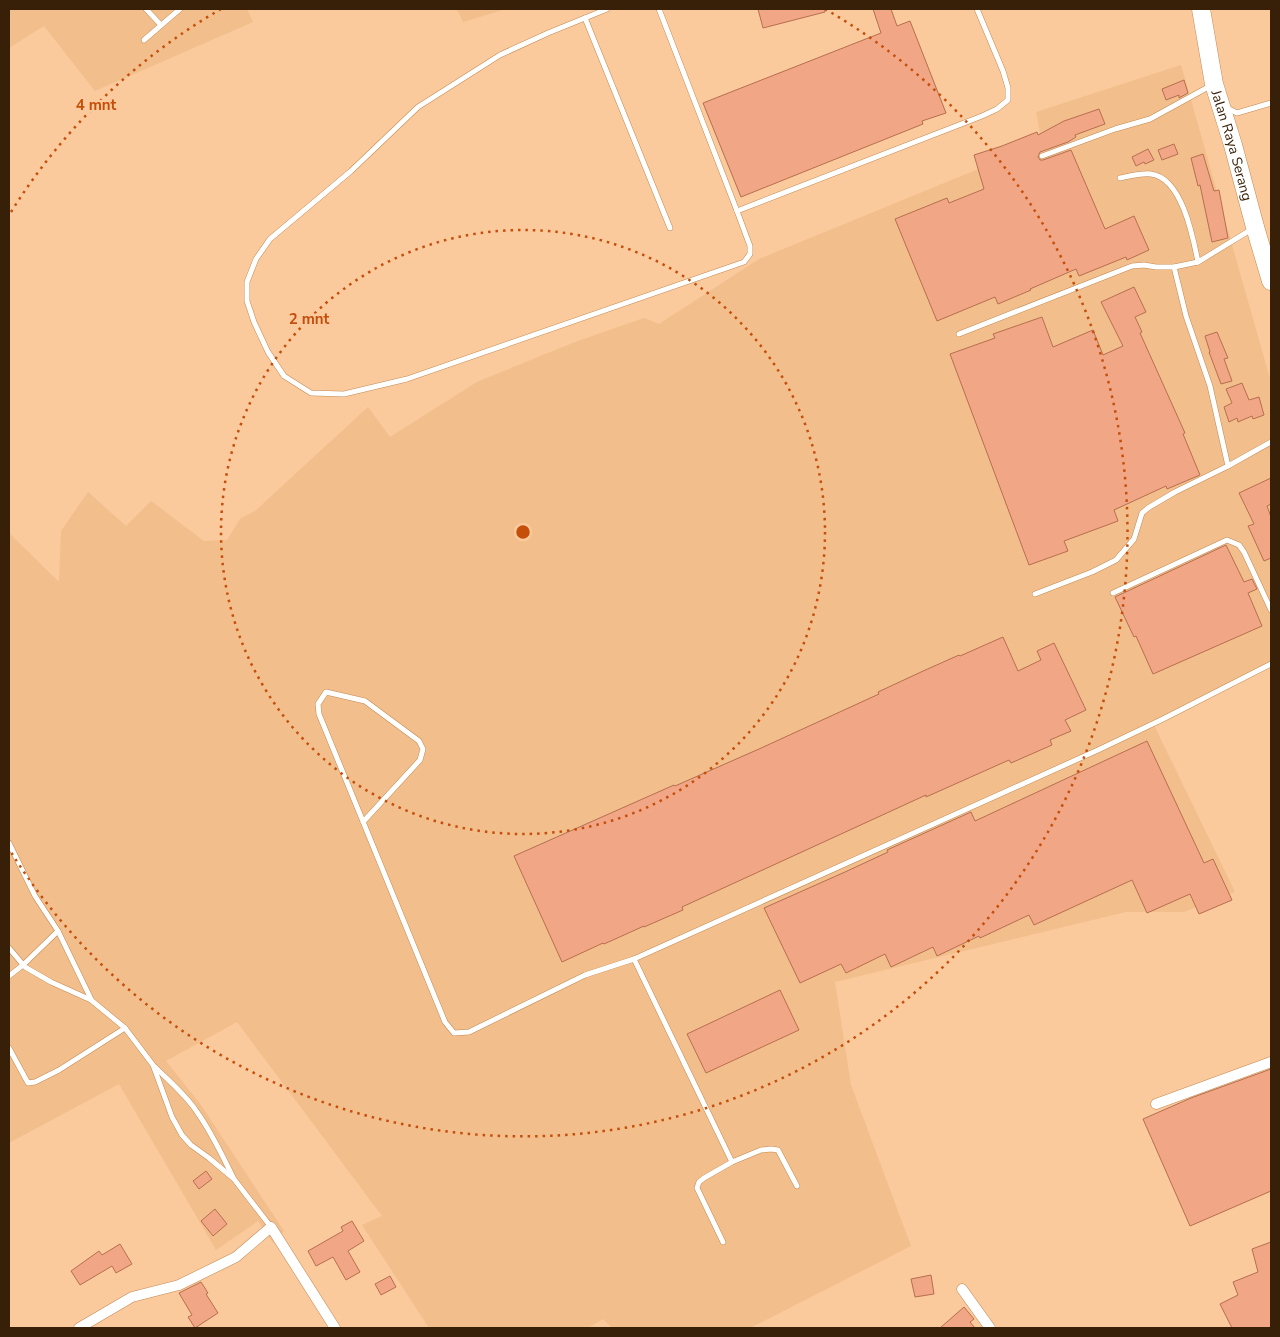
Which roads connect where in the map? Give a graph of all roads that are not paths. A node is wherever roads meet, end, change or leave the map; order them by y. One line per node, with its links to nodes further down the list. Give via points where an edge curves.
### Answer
1 (146, 9): 8 (lane)
2 (180, 9): 8 (lane)
3 (607, 9): 7 (lane)
4 (659, 9): 15 (lane)
5 (977, 9): 15 (lane, via 1003,71 1008,100 973,120)
6 (1201, 9): 10 (highway, Jalan Raya Serang)
7 (585, 18): 15 (lane, via 500,55 418,107 351,171 270,239 256,259 247,282 247,301 268,352 284,376 311,393 344,394 407,379 744,262 750,254 750,246); 17 (lane)
8 (161, 25): 9 (lane)
9 (144, 40)
10 (1214, 84): 12 (highway, Jalan Raya Serang); 13 (lane, via 1150,119)
11 (1271, 103): 12 (lane, via 1237,113)
12 (1221, 105): 16 (highway, Jalan Raya Serang)
13 (1042, 156)
14 (1120, 178): 18 (lane, via 1153,174 1165,180 1178,195)
15 (737, 211)
16 (1255, 227): 18 (lane); 20 (highway, Jalan Raya Serang)
17 (670, 228)
18 (1198, 262): 19 (lane)
19 (1174, 267): 21 (lane, via 1132,266); 23 (lane, via 1186,316 1210,386)
20 (1271, 281)
21 (959, 334)
22 (1271, 442): 23 (lane)
23 (1228, 466): 25 (lane, via 1175,492 1142,513 1134,539 1116,560)
24 (1113, 593): 26 (lane, via 1227,540 1239,544)
25 (1035, 594)
26 (1271, 610)
27 (1271, 664): 32 (lane, via 1163,720)
28 (363, 822): 28 (lane, via 319,714 318,704 326,692 365,701 418,741 423,749 420,760); 32 (lane, via 445,1022 454,1033 469,1032 585,975)
29 (9, 843): 30 (lane, via 35,896)
30 (58, 931): 33 (lane); 35 (lane)
31 (9, 948): 33 (lane)
32 (634, 959): 41 (lane)
33 (23, 966): 34 (lane); 35 (lane)
34 (9, 976)
35 (91, 1000): 36 (lane)
36 (125, 1028): 37 (lane, via 35,1082 28,1083); 39 (lane)
37 (9, 1048)
38 (1271, 1062): 40 (street)
39 (152, 1065): 42 (lane, via 197,1111); 42 (lane, via 182,1135)
40 (1156, 1104)
41 (732, 1162): 43 (lane, via 762,1150 778,1150); 45 (lane, via 704,1178 697,1188)
42 (234, 1180): 44 (lane)
43 (797, 1186)
44 (271, 1226): 47 (street, via 236,1258 179,1285 132,1297); 48 (street)
45 (723, 1242)
46 (962, 1289): 49 (street)
47 (79, 1328)
48 (335, 1328)
49 (990, 1328)

